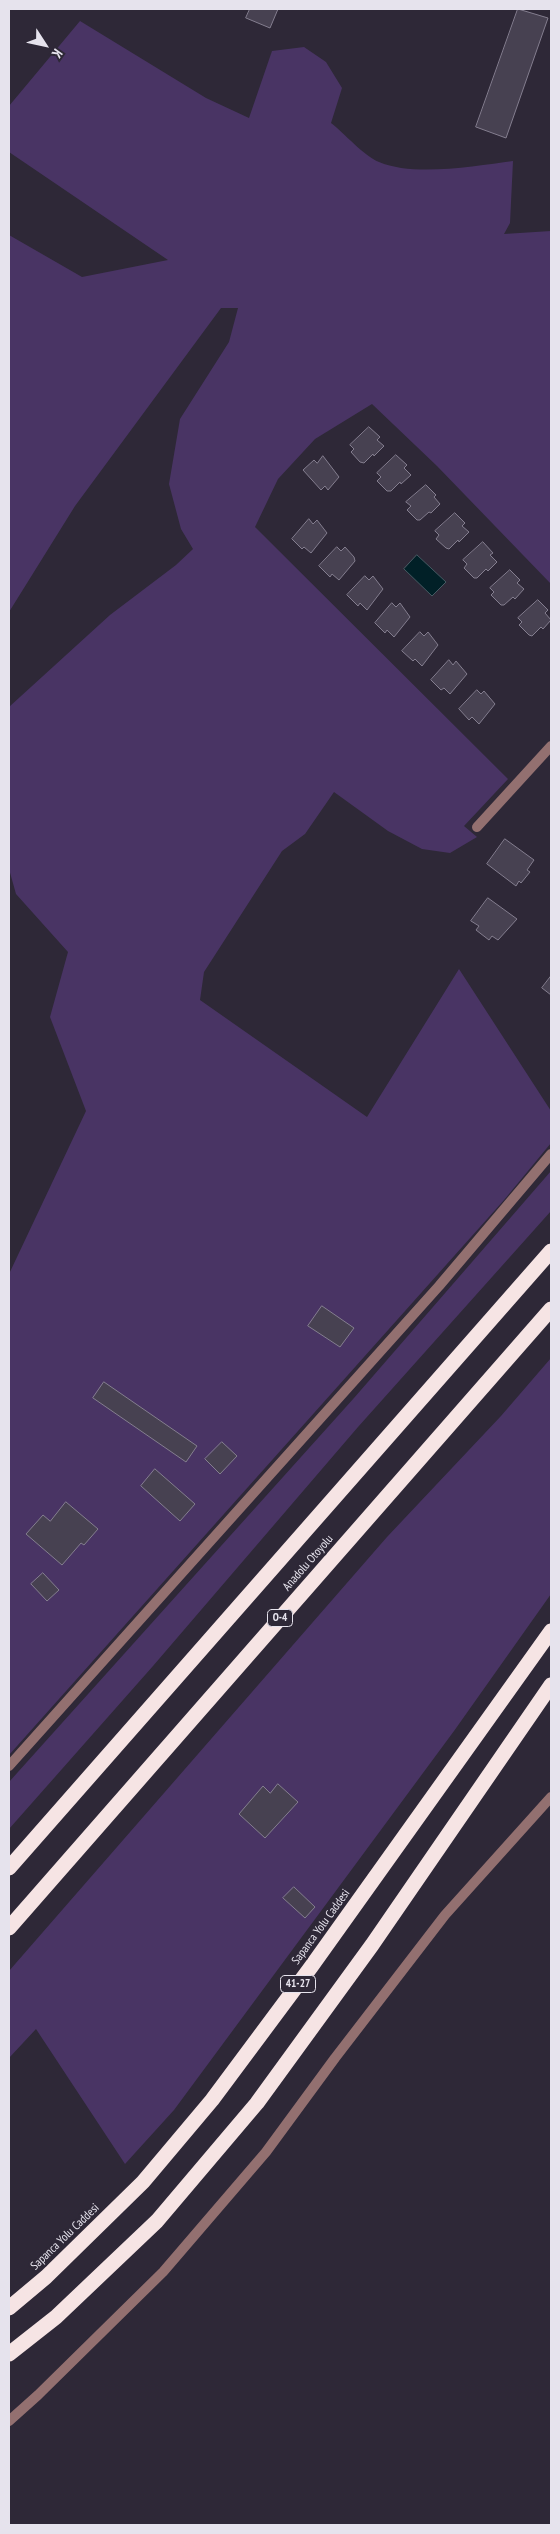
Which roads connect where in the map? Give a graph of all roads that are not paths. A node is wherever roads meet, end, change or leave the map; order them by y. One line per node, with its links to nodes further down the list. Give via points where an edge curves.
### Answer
1 (551, 746): 2 (street)
2 (477, 827)
3 (551, 1154): 8 (street, via 439,1286)
4 (551, 1251): 10 (highway, Anadolu Otoyolu)
5 (551, 1309): 11 (highway, Anadolu Otoyolu / O-4)
6 (551, 1631): 12 (highway, Sapanca Yolu Caddesi / 41-27, via 212,2100 143,2182 46,2277)
7 (551, 1685): 13 (highway, via 372,1945 257,2103 157,2222 56,2317)
8 (9, 1766)
9 (551, 1797): 14 (street, via 446,1915 266,2152 164,2272)
10 (9, 1868)
11 (9, 1928)
12 (9, 2308)
13 (9, 2354)
14 (9, 2421)

